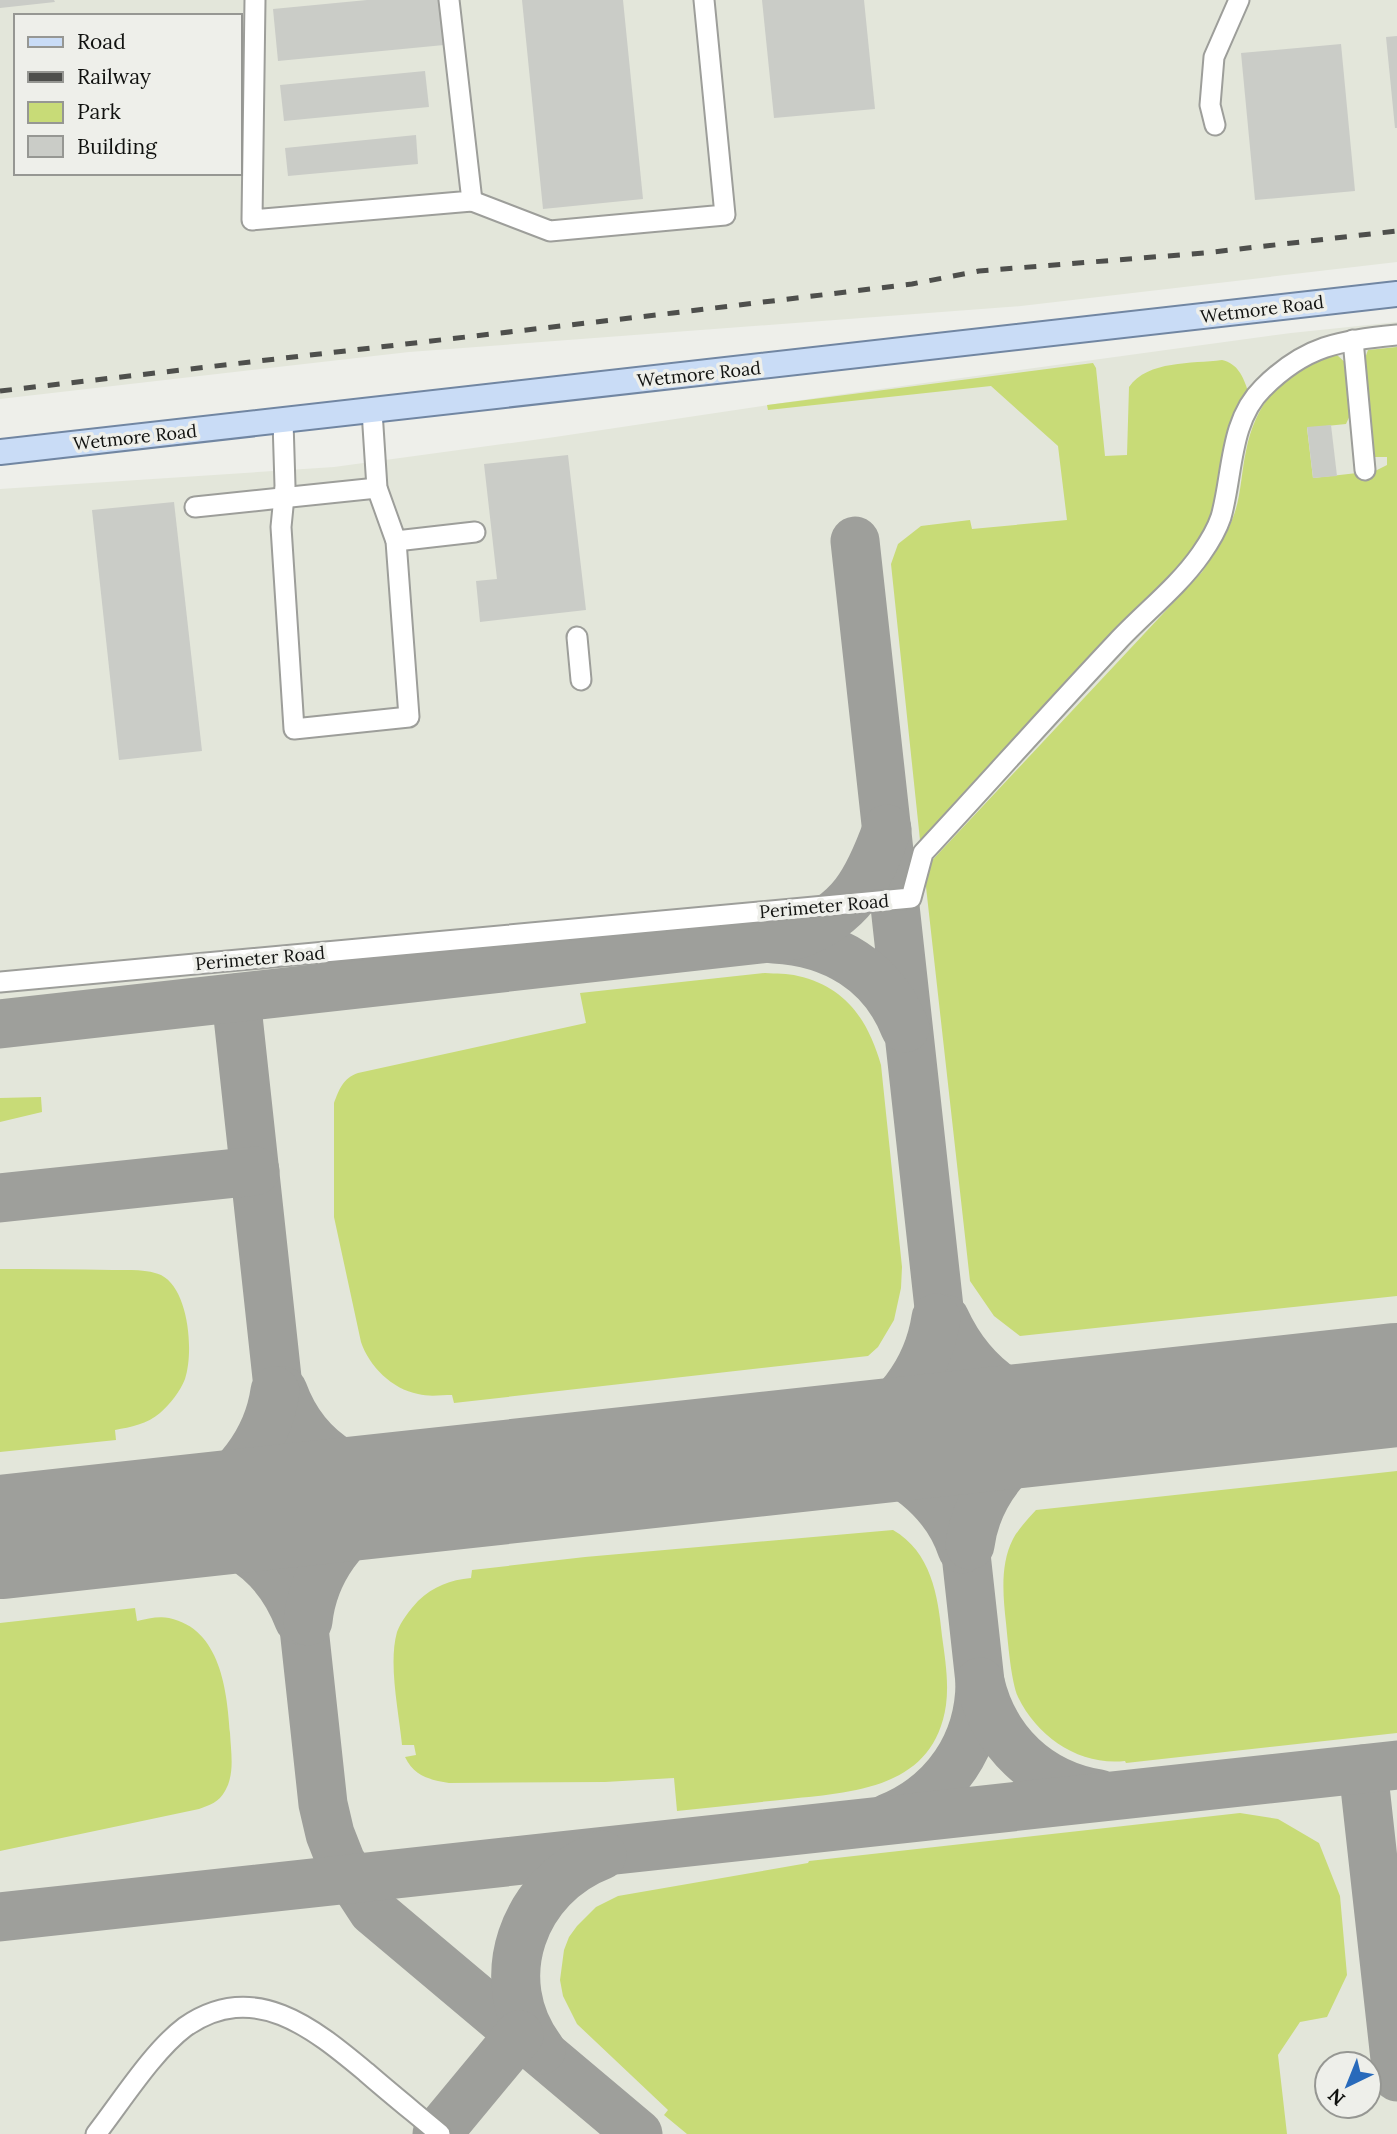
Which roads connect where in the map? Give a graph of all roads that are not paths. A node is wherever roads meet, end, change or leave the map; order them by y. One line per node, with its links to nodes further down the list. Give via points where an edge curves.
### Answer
1 (255, 0): 6 (lane, via 252,220)
2 (449, 0): 6 (lane)
3 (704, 0): 6 (lane, via 725,215 550,231)
4 (1239, 0): 5 (lane, via 1214,57 1210,105)
5 (1215, 125)
6 (472, 201)
7 (1397, 294): 10 (main road, Wetmore Road)
8 (1397, 335): 9 (lane, Perimeter Road)
9 (1353, 340): 13 (lane); 21 (lane, Perimeter Road, via 1317,349 1287,366 1260,390 1245,413 1220,519 1202,553 923,853 911,898)
10 (372, 411): 11 (main road, Wetmore Road); 14 (lane)
11 (283, 421): 12 (main road, Wetmore Road); 15 (lane)
12 (0, 452)
13 (1365, 470)
14 (377, 488): 15 (lane); 18 (lane)
15 (284, 499): 16 (lane); 18 (lane, via 281,527 294,729 409,716)
16 (195, 507)
17 (475, 532): 18 (lane)
18 (396, 541)
19 (577, 637): 20 (lane)
20 (581, 680)
21 (0, 982)
22 (96, 2134): 23 (lane, via 184,2028 204,2016 262,2008 291,2017 319,2034)
23 (440, 2134)

